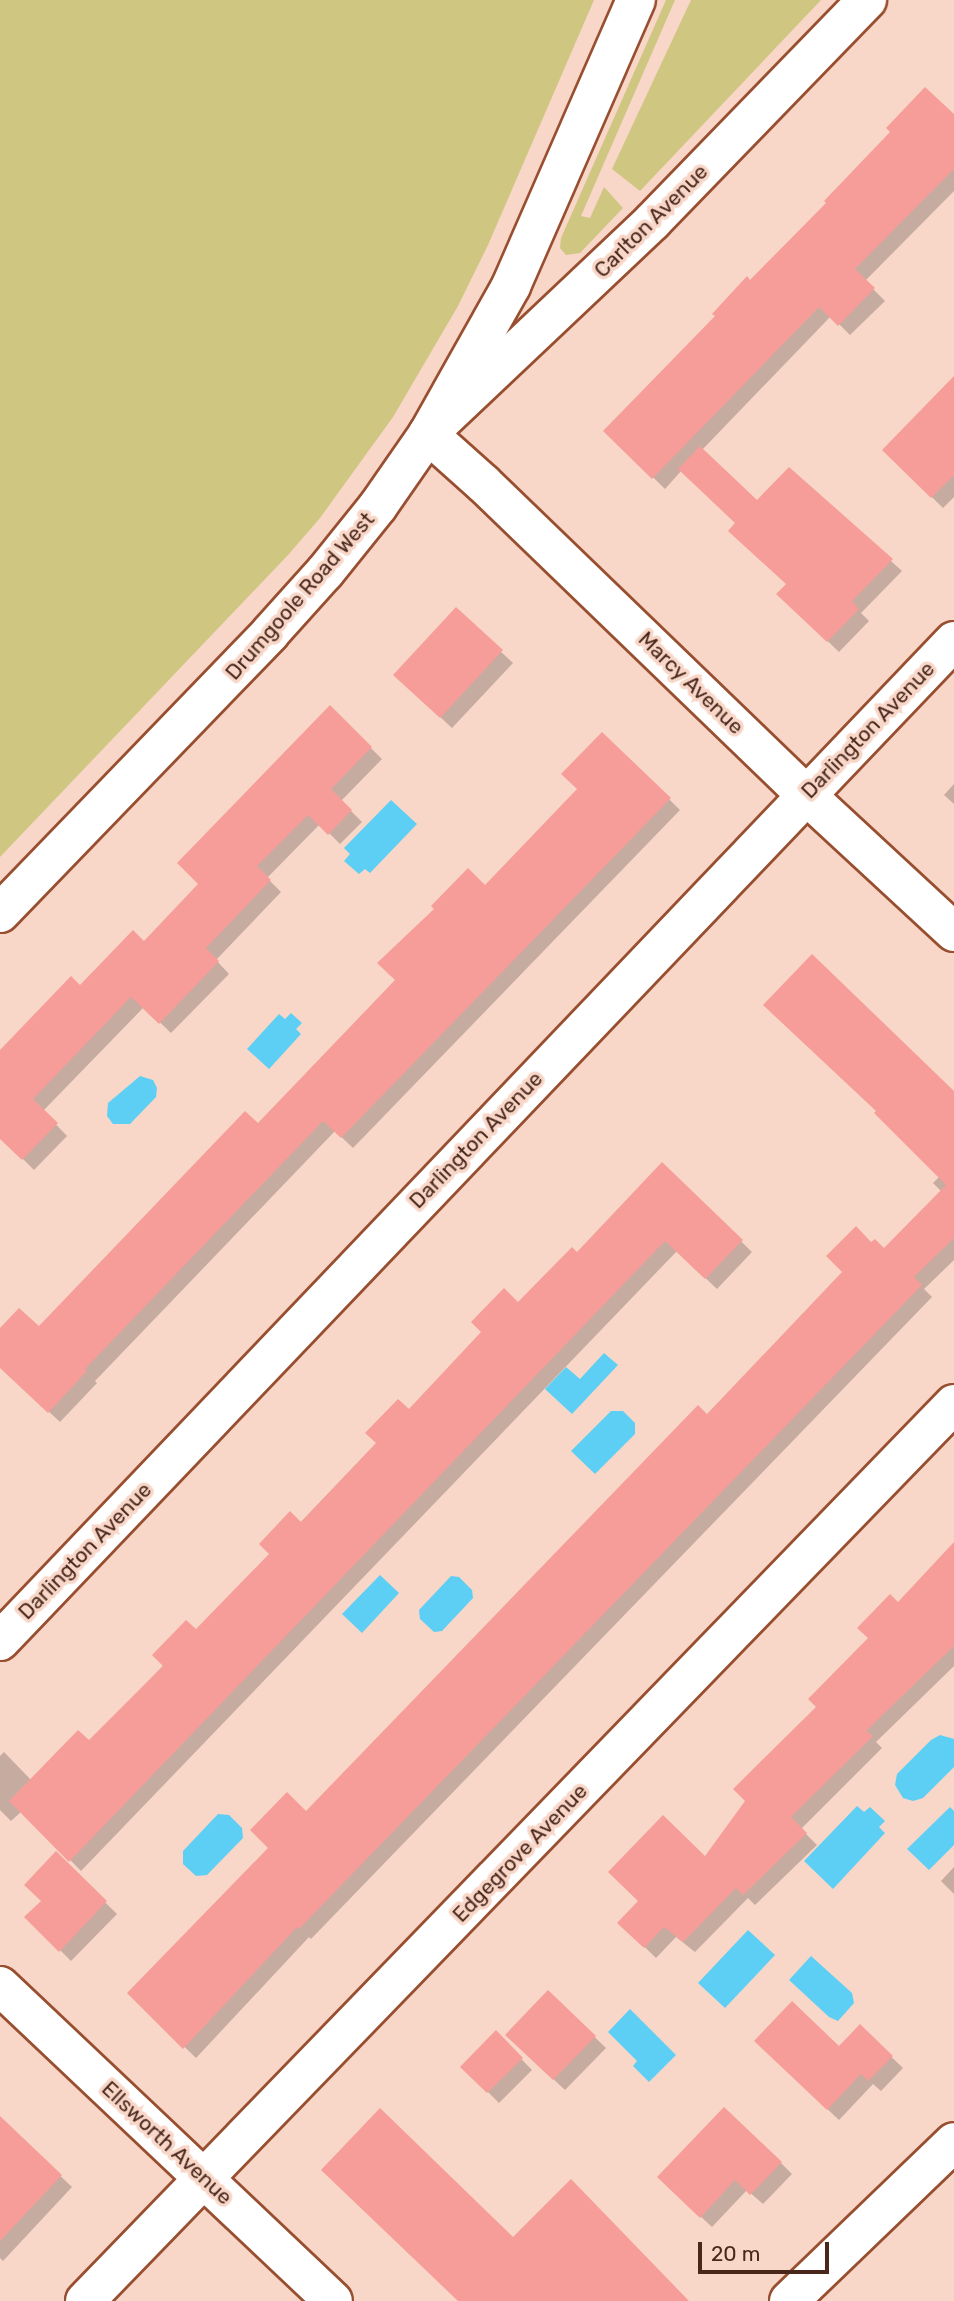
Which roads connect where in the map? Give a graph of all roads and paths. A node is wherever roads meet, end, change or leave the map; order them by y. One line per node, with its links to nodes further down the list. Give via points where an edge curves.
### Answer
1 (636, 0): 3 (street, Drumgoole Road West, via 511,286)
2 (867, 0): 3 (street, Carlton Avenue, via 653,221)
3 (428, 434): 5 (street, Marcy Avenue); 6 (street, Drumgoole Road West, via 325,572)
4 (954, 641): 5 (street, Darlington Avenue)
5 (805, 794): 7 (street, Marcy Avenue); 9 (street, Darlington Avenue)
6 (0, 913)
7 (954, 932)
8 (954, 1404): 12 (street, Edgegrove Avenue)
9 (0, 1641)
10 (0, 1986): 12 (street, Ellsworth Avenue)
11 (954, 2142): 15 (street)
12 (204, 2178): 13 (street, Edgegrove Avenue); 14 (street, Ellsworth Avenue)
13 (85, 2301)
14 (333, 2301)
15 (789, 2301)

